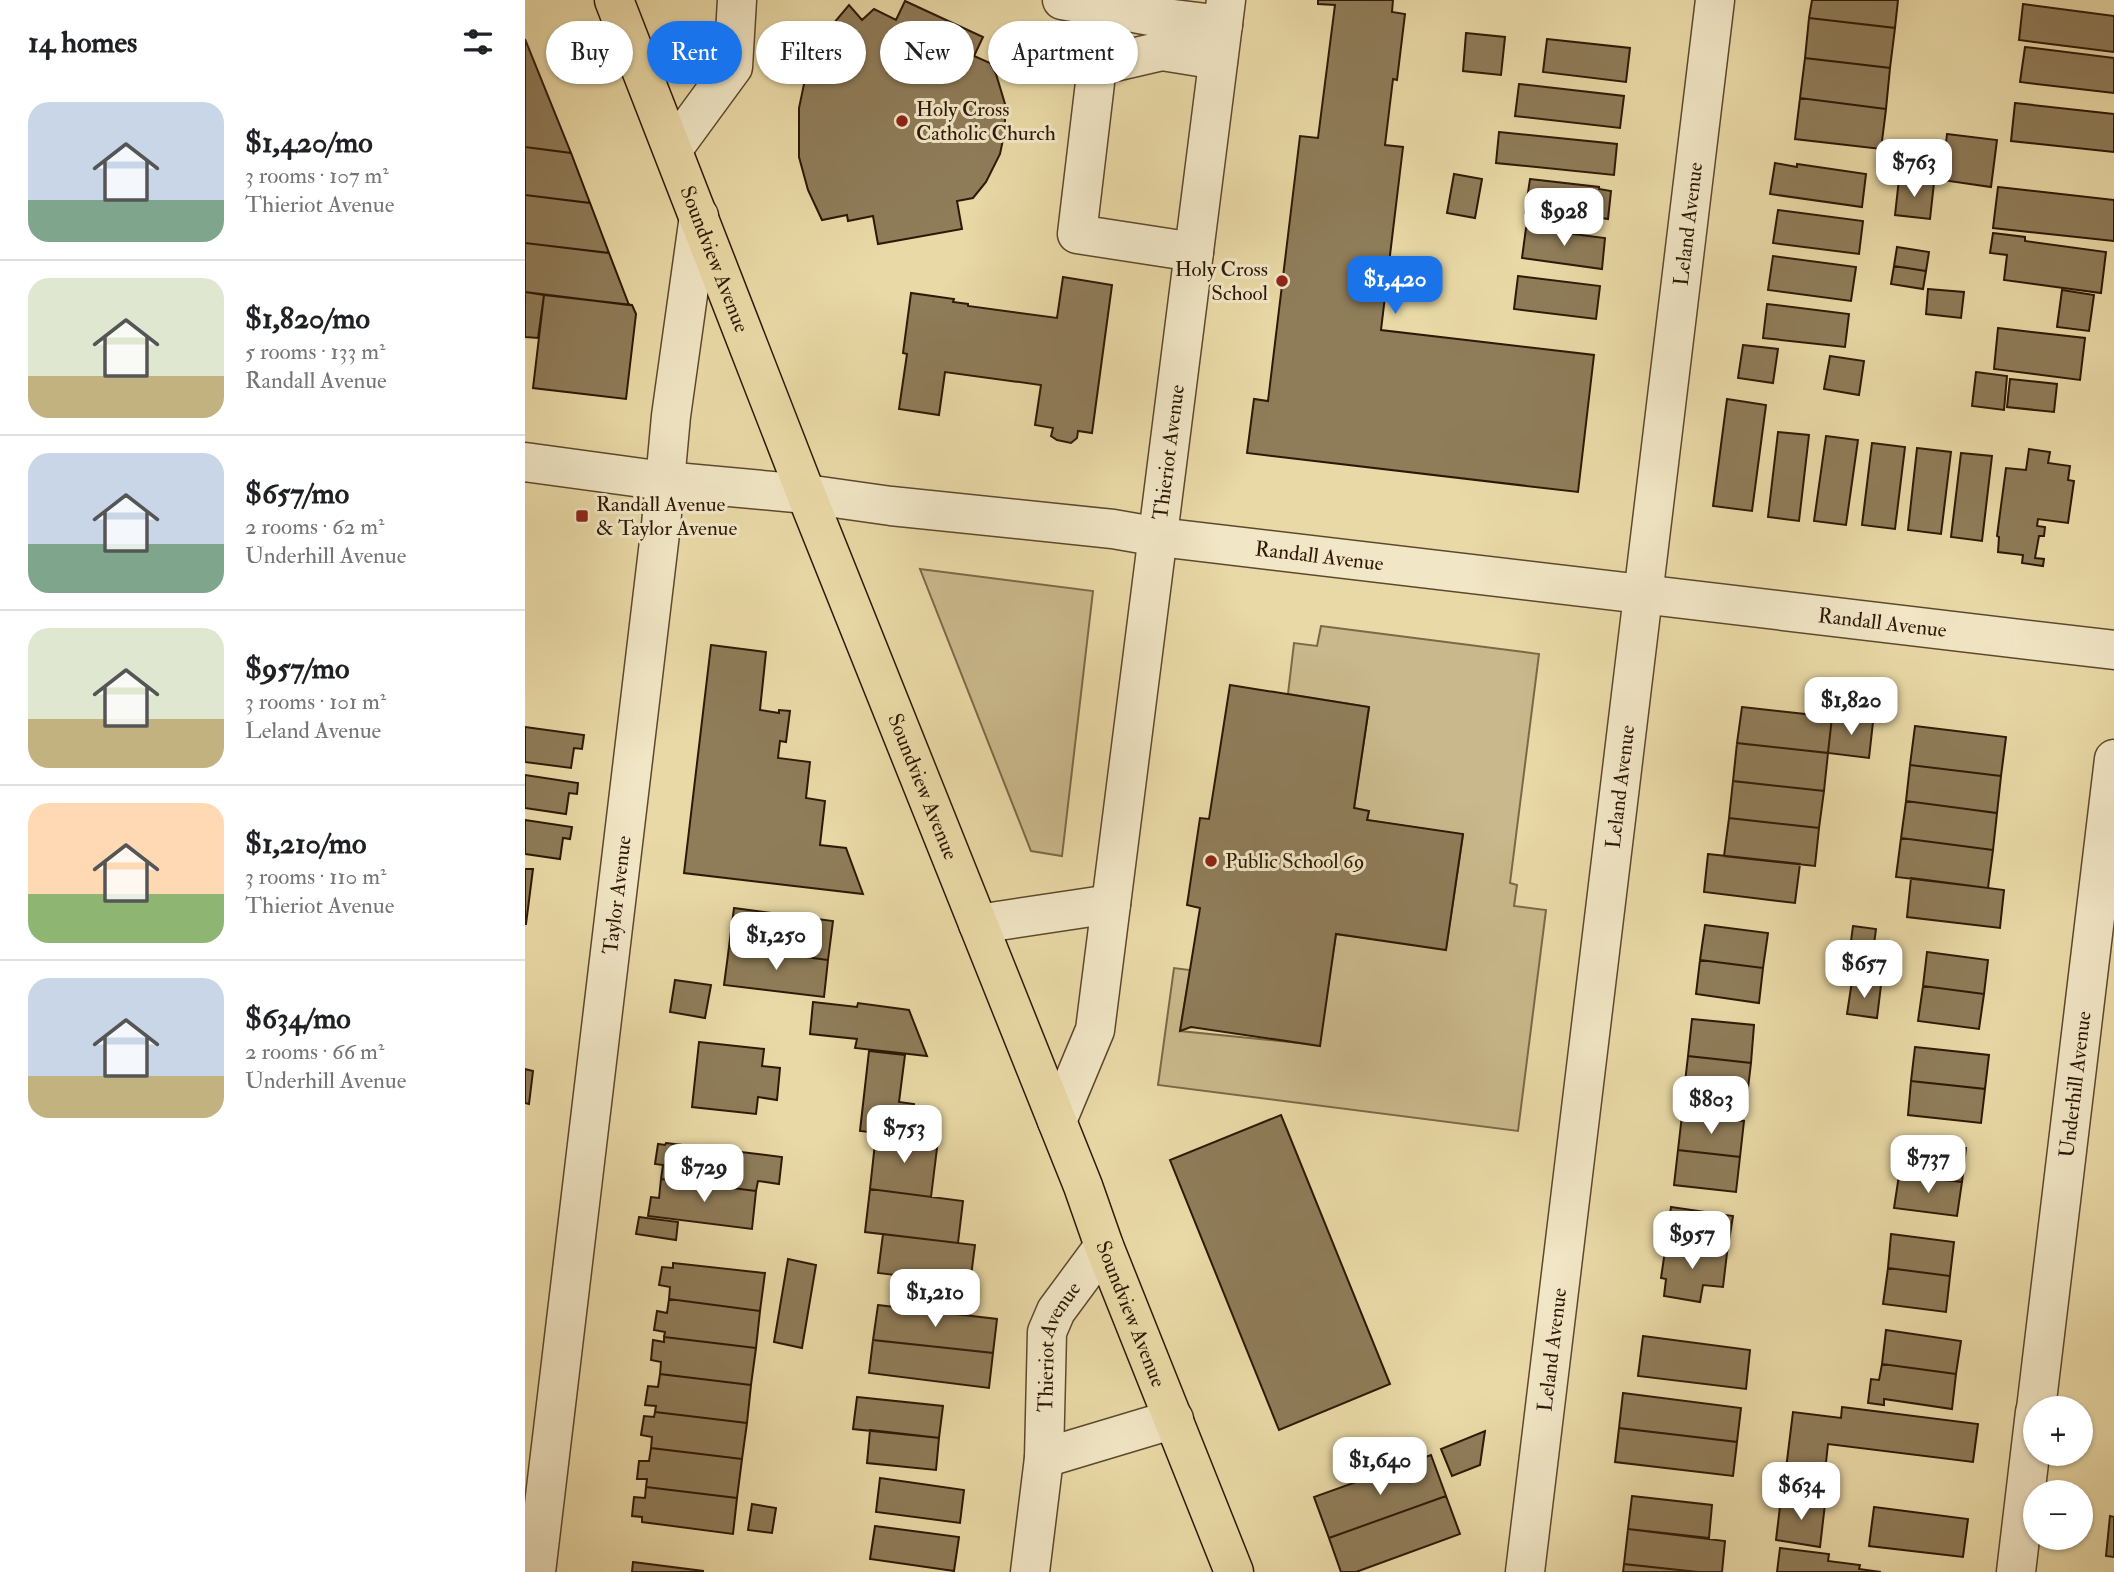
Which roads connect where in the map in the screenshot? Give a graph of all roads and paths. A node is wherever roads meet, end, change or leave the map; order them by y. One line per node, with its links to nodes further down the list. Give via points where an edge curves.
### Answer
1 (614, 0): 6 (main road, Soundview Avenue)
2 (737, 0): 6 (street, via 733,67)
3 (1062, 0): 5 (street)
4 (1715, 0): 13 (street, Leland Avenue)
5 (1222, 28): 8 (street, Thieriot Avenue); 8 (street, via 1162,51 1097,66 1077,234)
6 (673, 149): 7 (main road, Soundview Avenue)
7 (699, 216): 10 (street, Taylor Avenue); 11 (main road, Soundview Avenue)
8 (1194, 252): 12 (street, Thieriot Avenue)
9 (525, 462): 10 (street, Randall Avenue)
10 (664, 481): 11 (street, Randall Avenue); 24 (street, Taylor Avenue)
11 (806, 494): 12 (street, Randall Avenue); 17 (main road, Soundview Avenue)
12 (1159, 537): 13 (street, Randall Avenue); 16 (street, Thieriot Avenue)
13 (1644, 594): 14 (street, Randall Avenue); 27 (street, Leland Avenue)
14 (2114, 650)
15 (2114, 759): 20 (street, Underhill Avenue)
16 (1111, 904): 17 (street); 18 (street, Thieriot Avenue, via 1095,1030)
17 (978, 924): 18 (main road, Soundview Avenue)
18 (1057, 1121): 19 (main road, Soundview Avenue)
19 (1104, 1246): 21 (main road, Soundview Avenue); 22 (street, Thieriot Avenue, via 1056,1311 1047,1332)
20 (2038, 1396)
21 (1174, 1419): 22 (street); 26 (main road, Soundview Avenue)
22 (1044, 1458): 25 (street, Thieriot Avenue)
23 (2029, 1466): 28 (street, Underhill Avenue)
24 (536, 1572)
25 (1030, 1572)
26 (1234, 1572)
27 (1525, 1572)
28 (2016, 1572)

